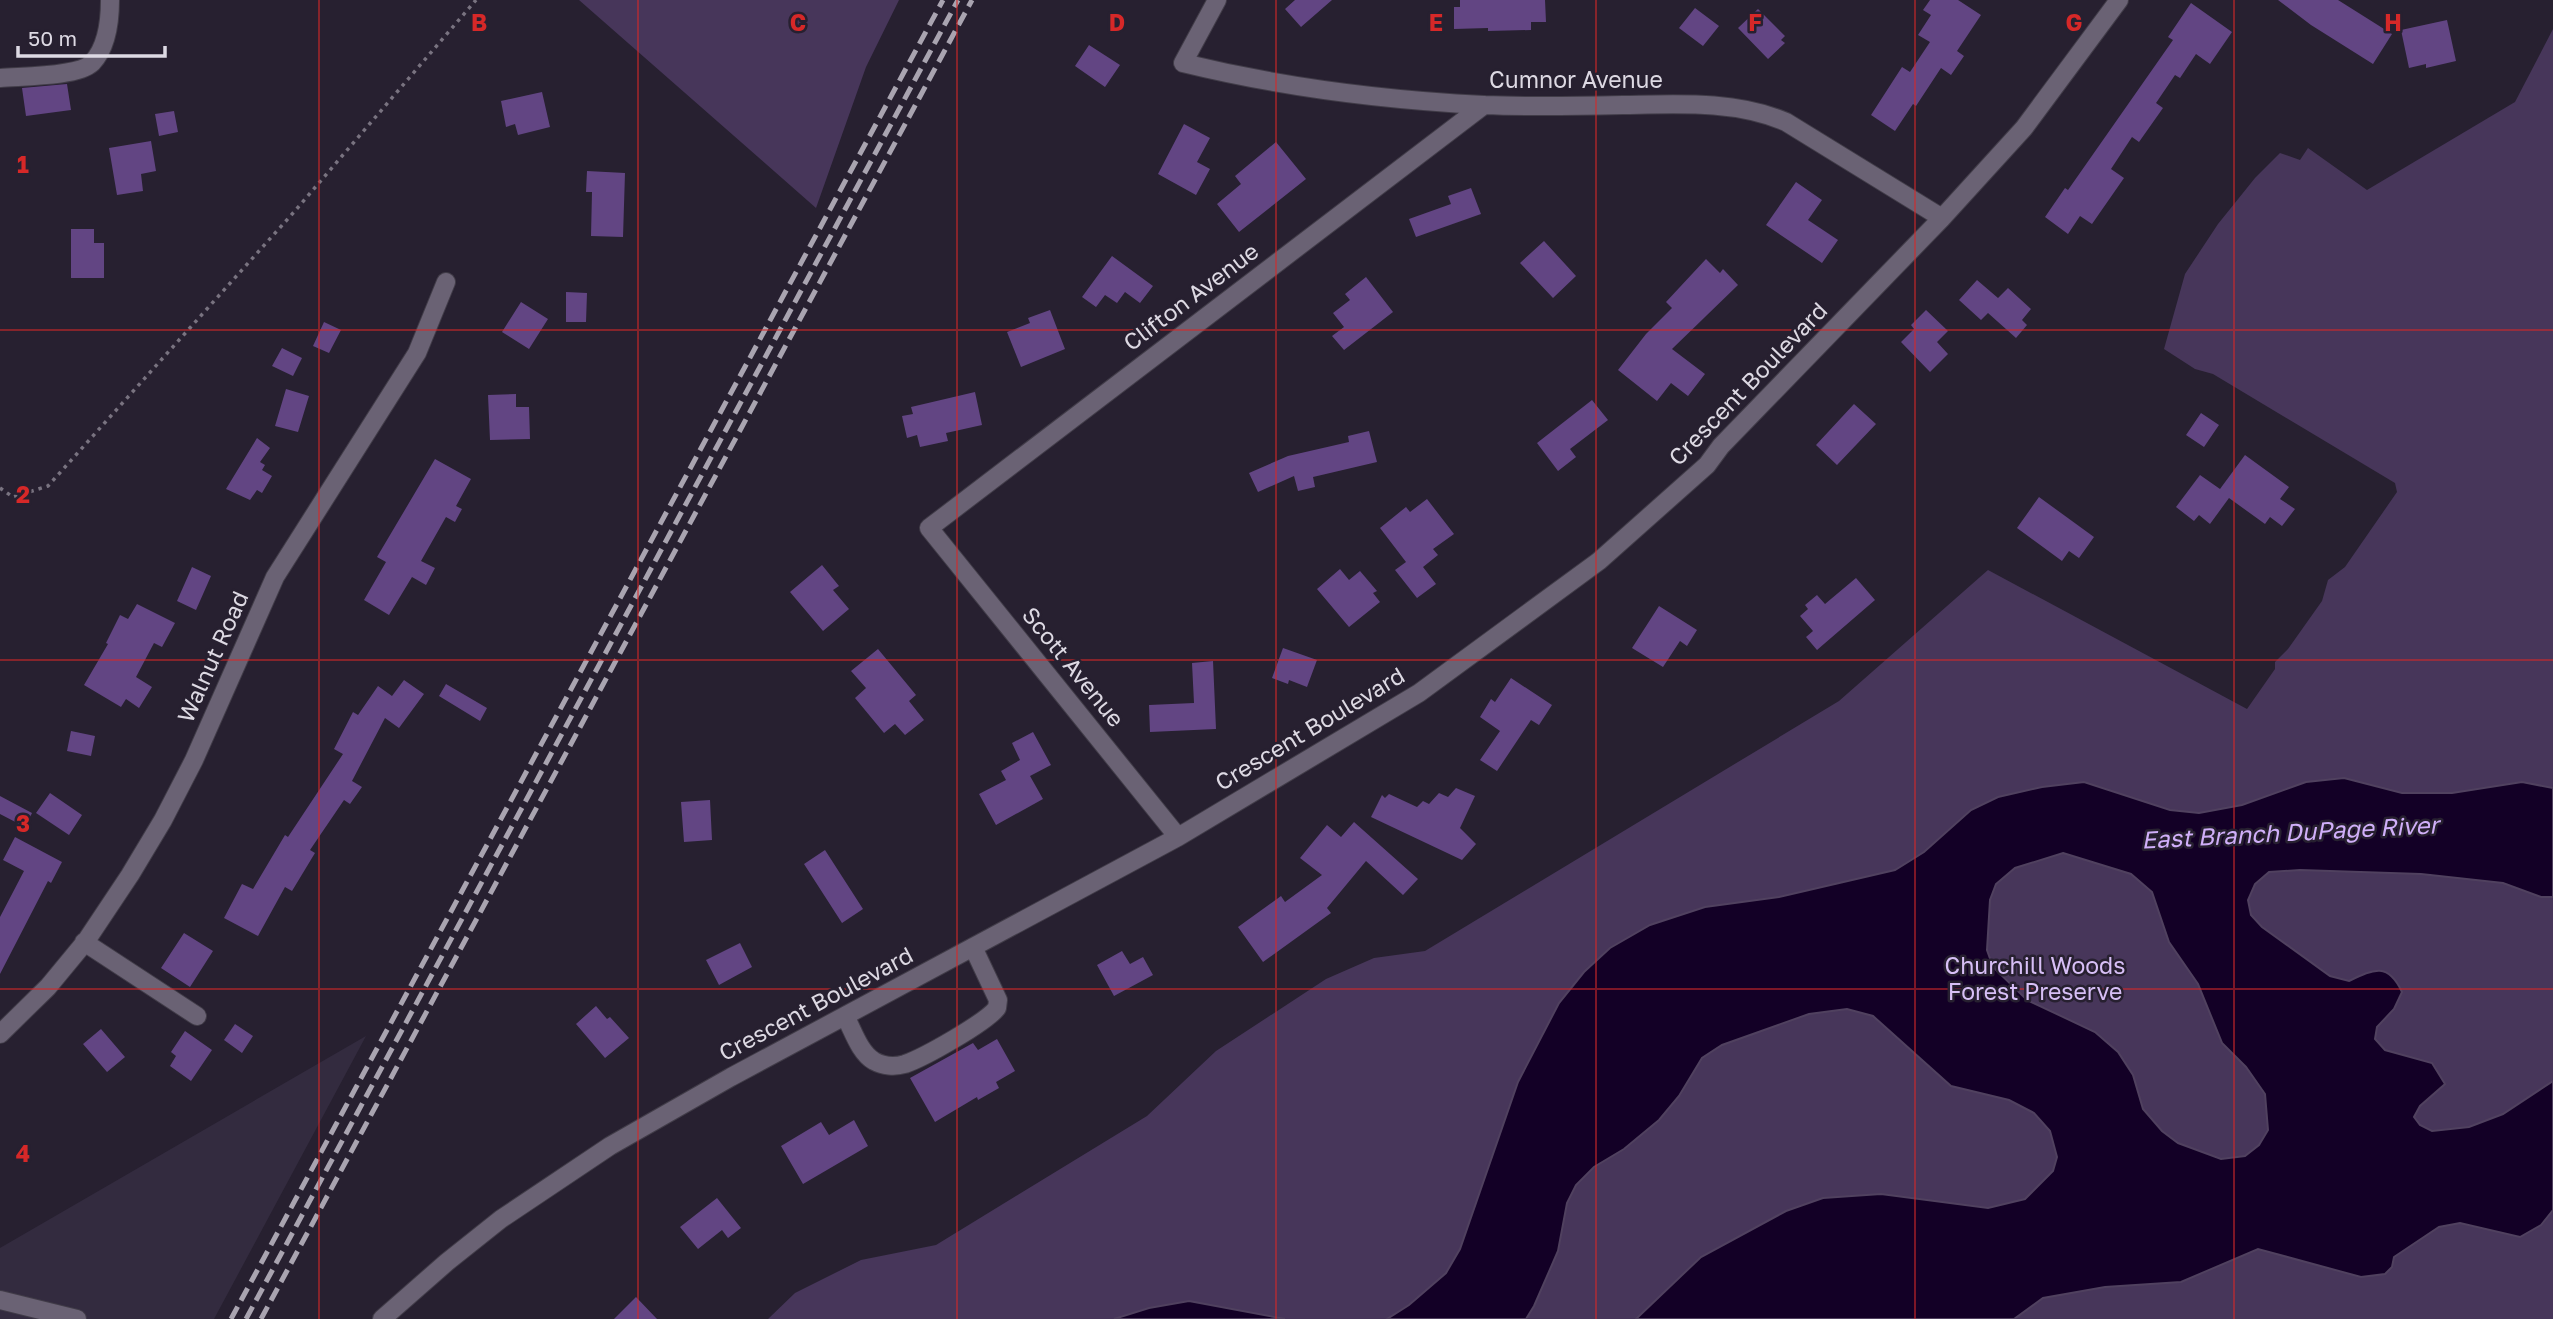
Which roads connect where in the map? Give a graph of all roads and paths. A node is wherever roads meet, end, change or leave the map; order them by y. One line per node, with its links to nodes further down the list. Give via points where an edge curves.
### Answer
1 (110, 0): 5 (street, via 102,47 90,64 72,71)
2 (476, 0): 9 (path, via 294,212 48,486 13,497)
3 (1217, 0): 6 (street, Cumnor Avenue, via 1183,63 1323,89)
4 (2119, 0): 7 (street, Crescent Boulevard, via 2024,128)
5 (0, 78)
6 (1484, 105): 7 (street, Cumnor Avenue, via 1694,104 1763,113 1786,122); 10 (street, Clifton Avenue)
7 (1942, 218): 11 (street, Crescent Boulevard, via 1721,446 1707,466 1599,561 1419,693)
8 (446, 282): 12 (street, Walnut Road, via 417,353 275,577 163,820)
9 (0, 488)
10 (929, 528): 11 (street, Scott Avenue)
11 (1178, 836): 13 (street, Crescent Boulevard)
12 (84, 943): 14 (street); 16 (street, Walnut Road)
13 (973, 947): 15 (street, Crescent Boulevard); 15 (street, via 998,1000 984,1022 905,1064 885,1065 861,1048)
14 (197, 1016)
15 (845, 1016): 19 (street, Crescent Boulevard, via 655,1120 568,1174 501,1219)
16 (0, 1034)
17 (0, 1300): 18 (street)
18 (77, 1319)
19 (382, 1319)

